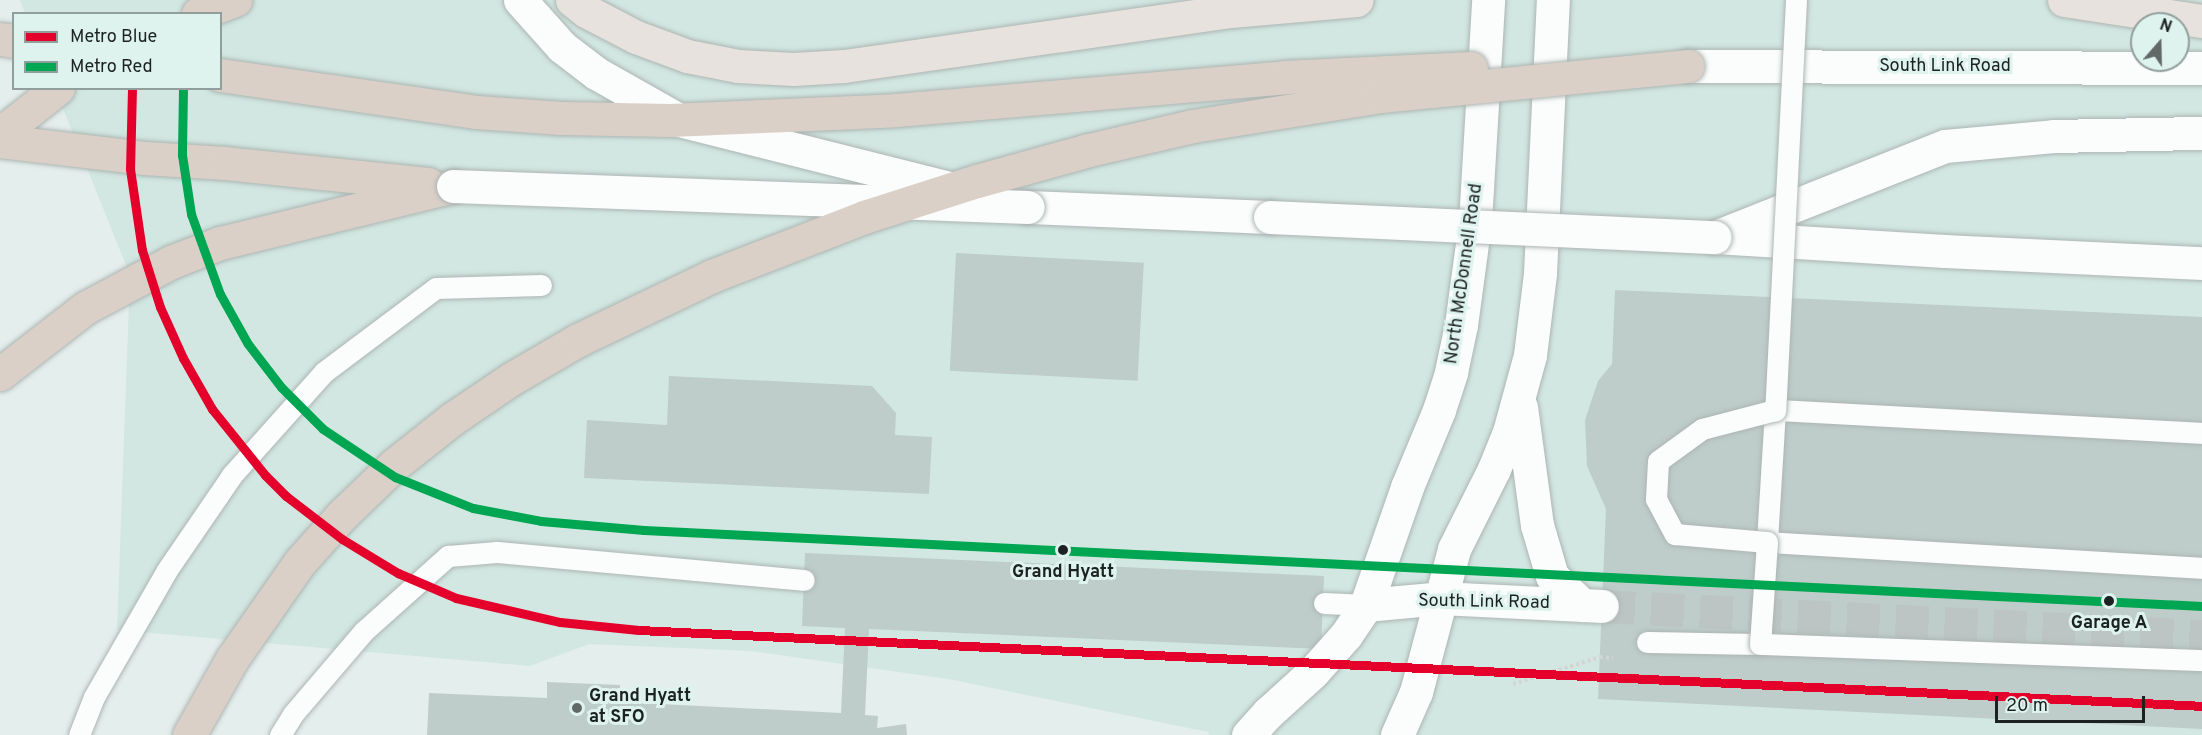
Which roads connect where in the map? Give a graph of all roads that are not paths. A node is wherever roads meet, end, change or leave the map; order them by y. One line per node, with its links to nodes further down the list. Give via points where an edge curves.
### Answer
1 (235, 0): 9 (highway)
2 (520, 0): 19 (street, bridge, via 562,47 596,73 679,120)
3 (572, 0): 4 (main road, via 636,37 687,56 738,66 793,69 865,63 1231,11)
4 (1357, 0)
5 (1488, 0): 32 (street, North McDonnell Road, via 1480,177 1461,325 1439,410)
6 (1553, 0): 24 (street, via 1540,273)
7 (1796, 0): 25 (lane, bridge)
8 (2064, 0): 10 (main road)
9 (203, 12)
10 (2201, 20)
11 (1688, 66): 12 (street, South Link Road); 13 (highway, bridge, via 1393,70 896,110 670,120 477,112); 37 (highway, bridge, via 1381,96 1193,126 977,181 864,217 712,276 578,340 511,379 394,465 342,514 300,562 232,659)
12 (2200, 68)
13 (222, 75)
14 (55, 90): 16 (highway)
15 (2202, 133): 20 (street, via 2054,136 1945,146)
16 (0, 134)
17 (0, 141): 18 (highway)
18 (453, 186): 19 (street, bridge); 23 (highway, via 220,243 171,262 84,308)
19 (1028, 207): 20 (street, bridge)
20 (1715, 237): 21 (street)
21 (2202, 262)
22 (541, 285): 36 (lane, via 436,288 324,372 232,475 167,570 94,697)
23 (0, 374)
24 (1520, 397): 30 (street, via 1494,469 1454,549); 30 (street, South Link Road, via 1537,525 1552,576 1592,606)
25 (1775, 410): 26 (lane); 27 (lane); 27 (lane, bridge, via 1702,429 1658,461 1656,499 1675,534)
26 (2202, 433)
27 (1767, 542): 28 (lane); 34 (lane, bridge)
28 (2202, 568)
29 (804, 580): 38 (lane, via 497,552 448,556 364,631 293,714)
30 (1441, 598): 32 (street, South Link Road); 40 (street, via 1416,692)
31 (1324, 603): 32 (lane)
32 (1366, 605): 39 (street, North McDonnell Road, via 1313,672)
33 (1647, 642): 34 (lane)
34 (1760, 644): 35 (lane, bridge)
35 (2202, 660)
36 (80, 735)
37 (189, 735)
38 (280, 735)
39 (1248, 735)
40 (1397, 735)

